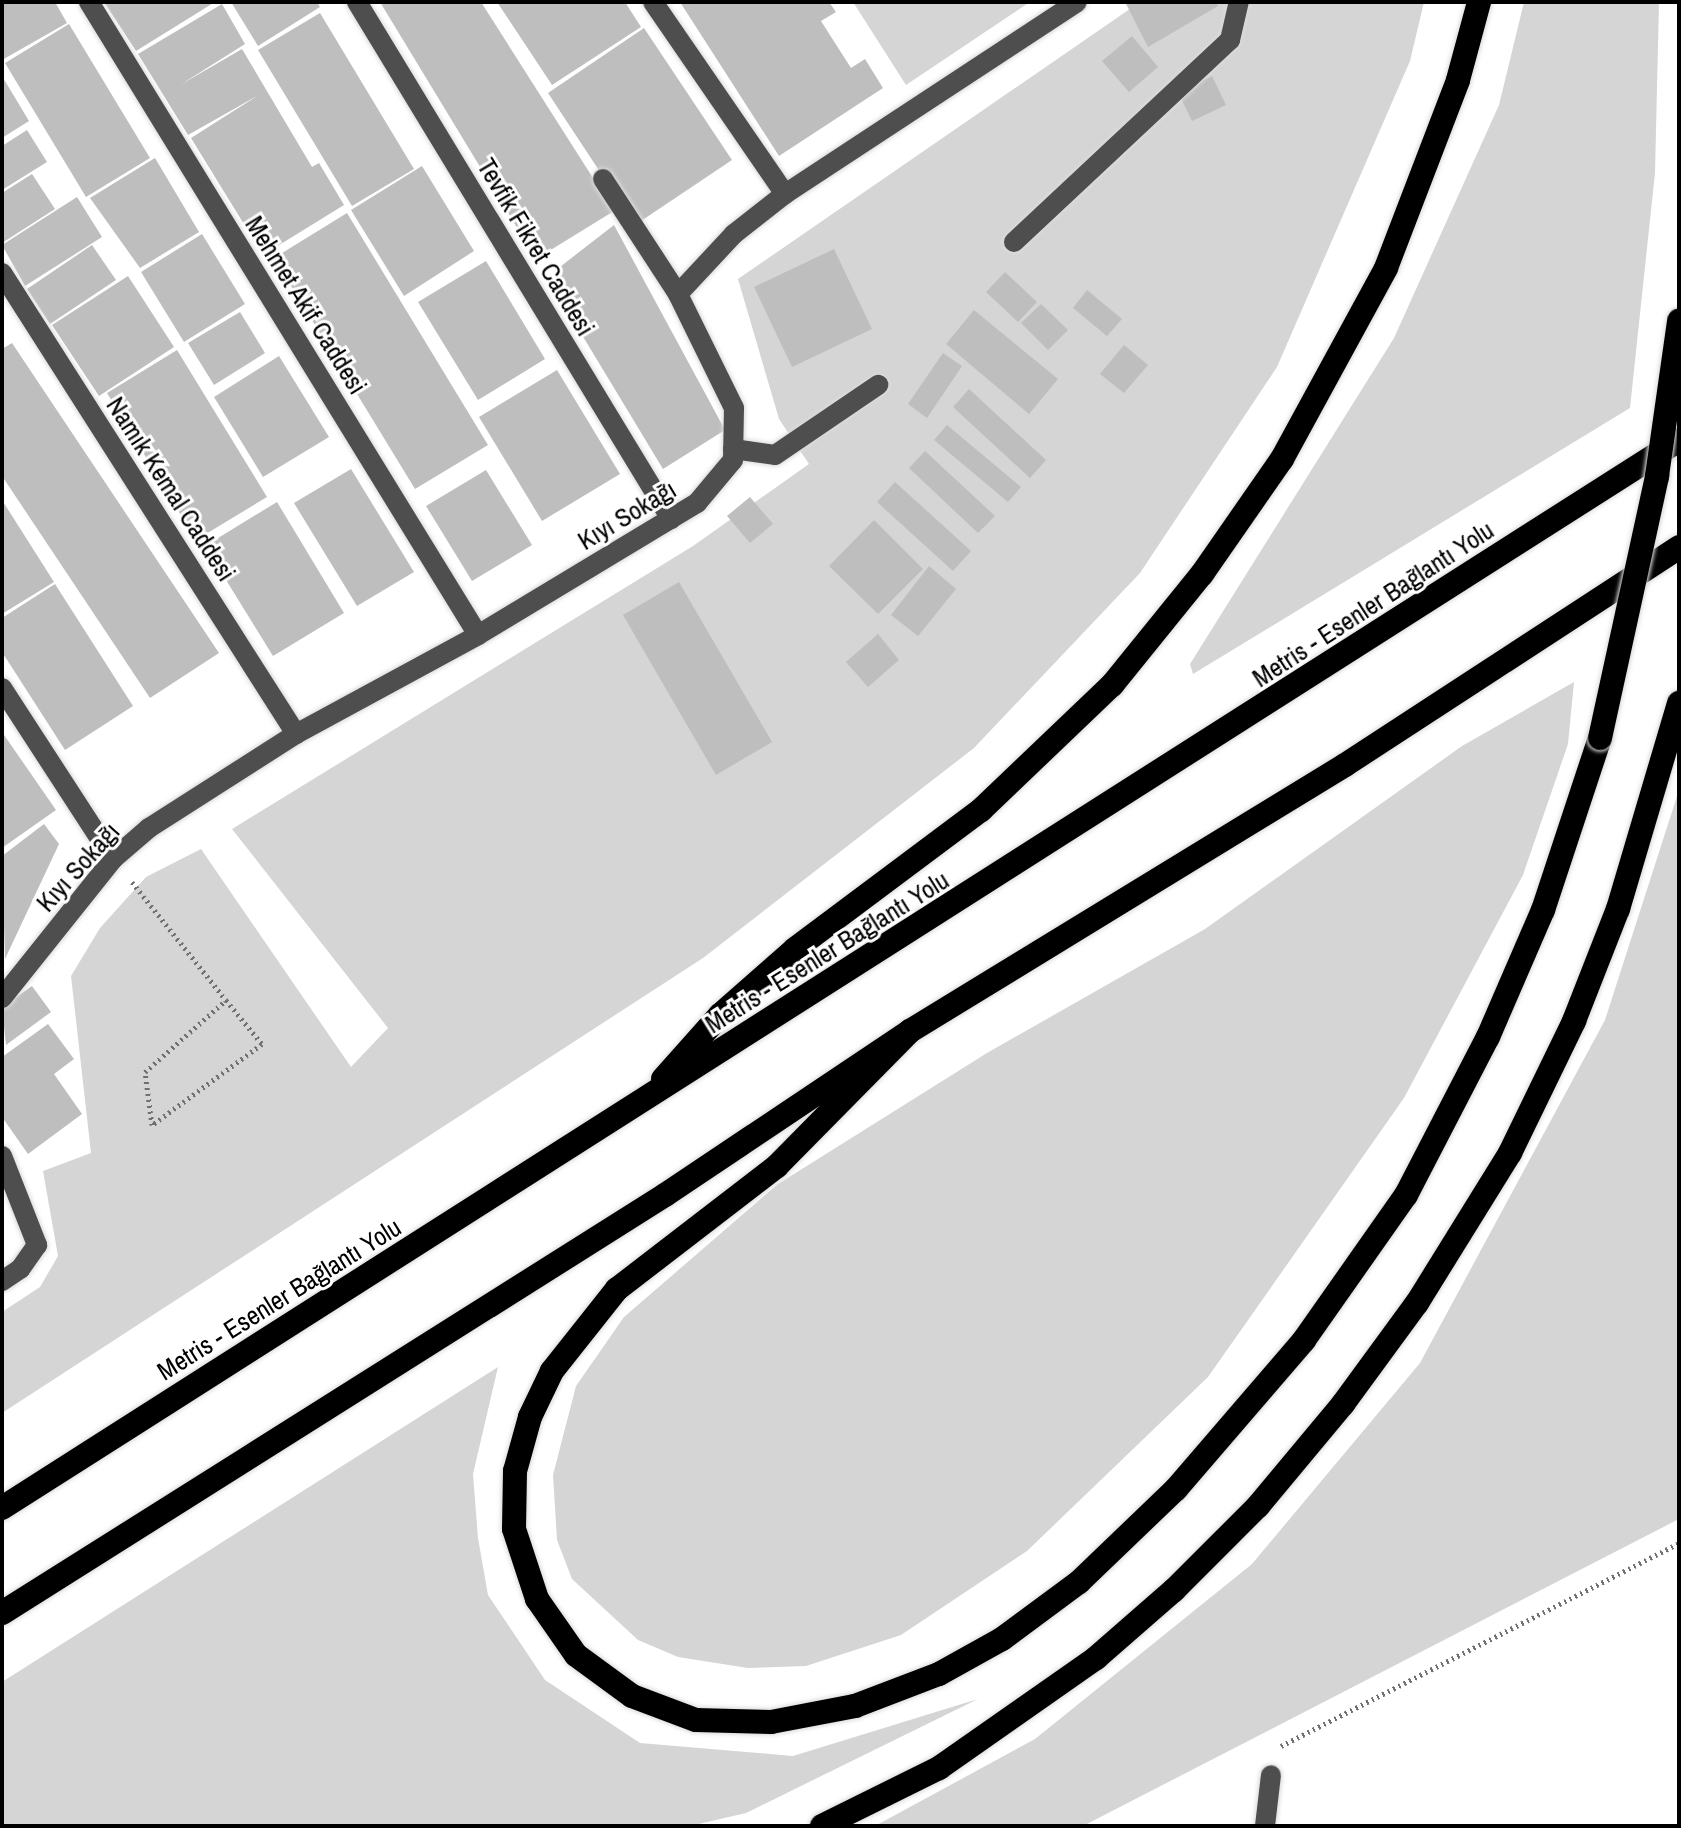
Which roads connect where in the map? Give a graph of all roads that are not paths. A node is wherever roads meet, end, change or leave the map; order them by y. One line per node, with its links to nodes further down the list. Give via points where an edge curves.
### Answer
1 (89, 2): 18 (street, Mehmet Akif Caddesi)
2 (357, 2): 16 (street, Tevfik Fikret Caddesi)
3 (653, 2): 8 (street)
4 (1077, 2): 8 (street)
5 (1239, 2): 9 (street, via 1230,40)
6 (1479, 2): 25 (highway, via 1458,80 1386,268 1282,459 1202,574 1112,685 981,810 795,949 720,1015)
7 (603, 179): 11 (street, Kıyı Sokağı)
8 (785, 194): 11 (street, via 734,234)
9 (1014, 242)
10 (2, 273): 21 (street, Namık Kemal Caddesi)
11 (678, 294): 15 (street, Kıyı Sokağı, via 734,408)
12 (1679, 321): 24 (highway, bridge, via 1657,476 1600,738 1537,924 1488,1037 1406,1195 1304,1340 1186,1479 1079,1582 1002,1639 939,1674 855,1706 771,1722 696,1720 632,1696 576,1655 537,1599 514,1529 515,1471 530,1417 552,1371 617,1289 777,1166)
13 (878, 385): 15 (street, via 775,455)
14 (1679, 440): 25 (highway, Metris - Esenler Bağlantı Yolu)
15 (733, 449): 16 (street, Kıyı Sokağı, via 733,460 697,503)
16 (671, 519): 18 (street, Kıyı Sokağı)
17 (1679, 547): 24 (highway, via 1345,765)
18 (478, 635): 21 (street, Kıyı Sokağı)
19 (2, 688): 22 (street)
20 (1679, 703): 31 (highway, via 1658,780 1574,1021 1510,1153 1417,1303 1343,1404 1258,1506 1096,1658 939,1768)
21 (296, 734): 22 (street, Kıyı Sokağı, via 149,828)
22 (113, 859): 23 (street, Kıyı Sokağı)
23 (2, 998)
24 (910, 1031): 29 (highway, via 665,1195)
25 (644, 1100): 28 (highway, Metris - Esenler Bağlantı Yolu)
26 (2, 1156): 27 (street, via 37,1245 20,1269)
27 (2, 1281)
28 (2, 1508)
29 (2, 1613)
30 (1271, 1775): 32 (street)
31 (822, 1826)
32 (1265, 1826)

